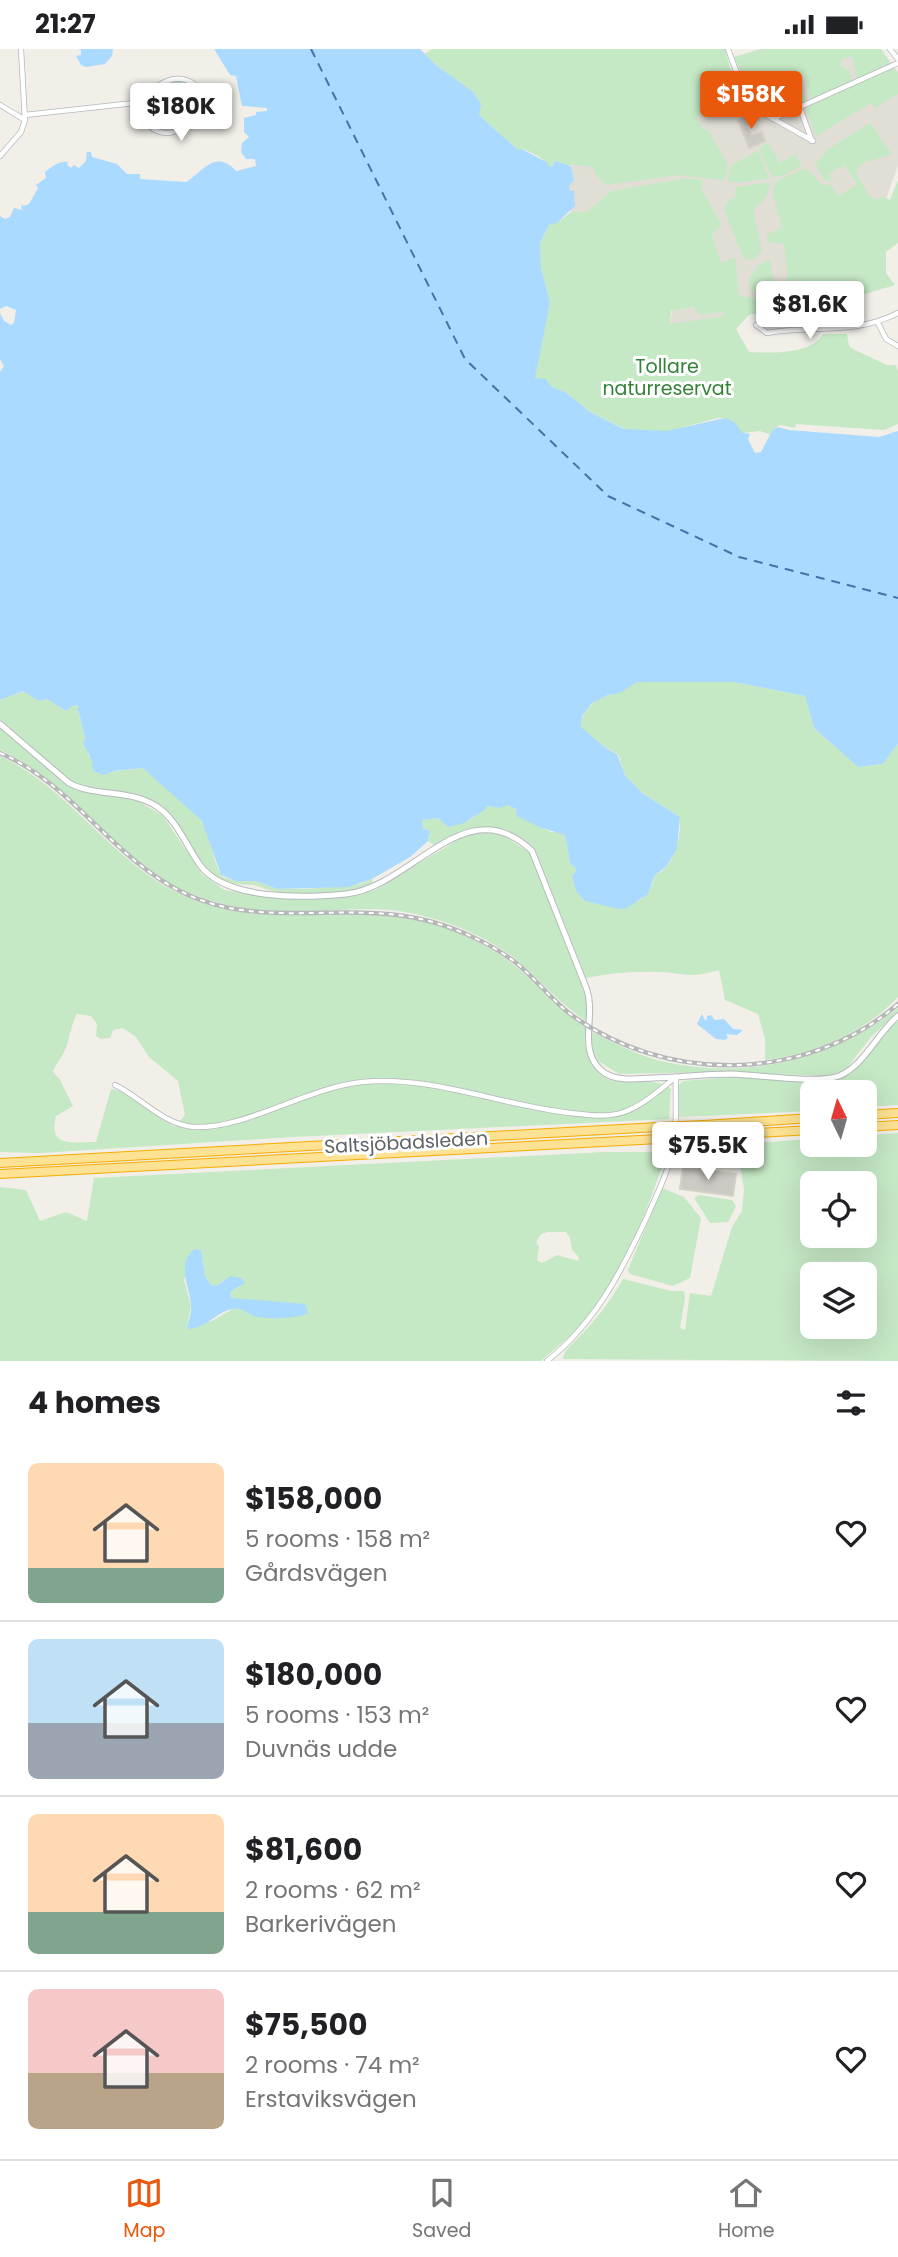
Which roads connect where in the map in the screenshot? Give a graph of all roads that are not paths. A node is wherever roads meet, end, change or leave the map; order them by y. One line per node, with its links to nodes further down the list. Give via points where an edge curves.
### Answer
1 (21, 49): 8 (street)
2 (729, 49): 9 (street, via 738,76)
3 (890, 49): 4 (street)
4 (898, 61): 7 (street)
5 (134, 103): 5 (street, via 146,123 165,133 190,123 200,101 194,84 180,78 166,81); 8 (street)
6 (0, 105): 8 (street)
7 (800, 108): 9 (street); 9 (street, via 813,141)
8 (25, 117): 10 (street, via 20,132)
9 (773, 119)
10 (0, 156)
11 (898, 313): 12 (street)
12 (878, 323): 13 (street, via 767,333); 14 (street, via 886,339)
13 (756, 325)
14 (898, 346)
15 (0, 724): 17 (street, via 69,783 156,806 173,822 212,879 233,888 285,895 360,892 468,831 496,830 516,839 532,851 587,990 593,1061 617,1077)
16 (898, 1016): 17 (street, via 854,1065 838,1076)
17 (676, 1077): 18 (street, via 641,1104 611,1115 553,1111 388,1081 345,1085 226,1123 194,1126 158,1113); 27 (street, via 671,1157 621,1272 586,1324)
18 (115, 1085)
19 (898, 1113): 20 (highway)
20 (877, 1114)
21 (800, 1119): 25 (highway, Saltsjöbadsleden, bridge)
22 (898, 1125): 23 (highway)
23 (877, 1126)
24 (800, 1131): 26 (highway, Saltsjöbadsleden, bridge)
25 (0, 1163)
26 (0, 1174)
27 (547, 1361)

